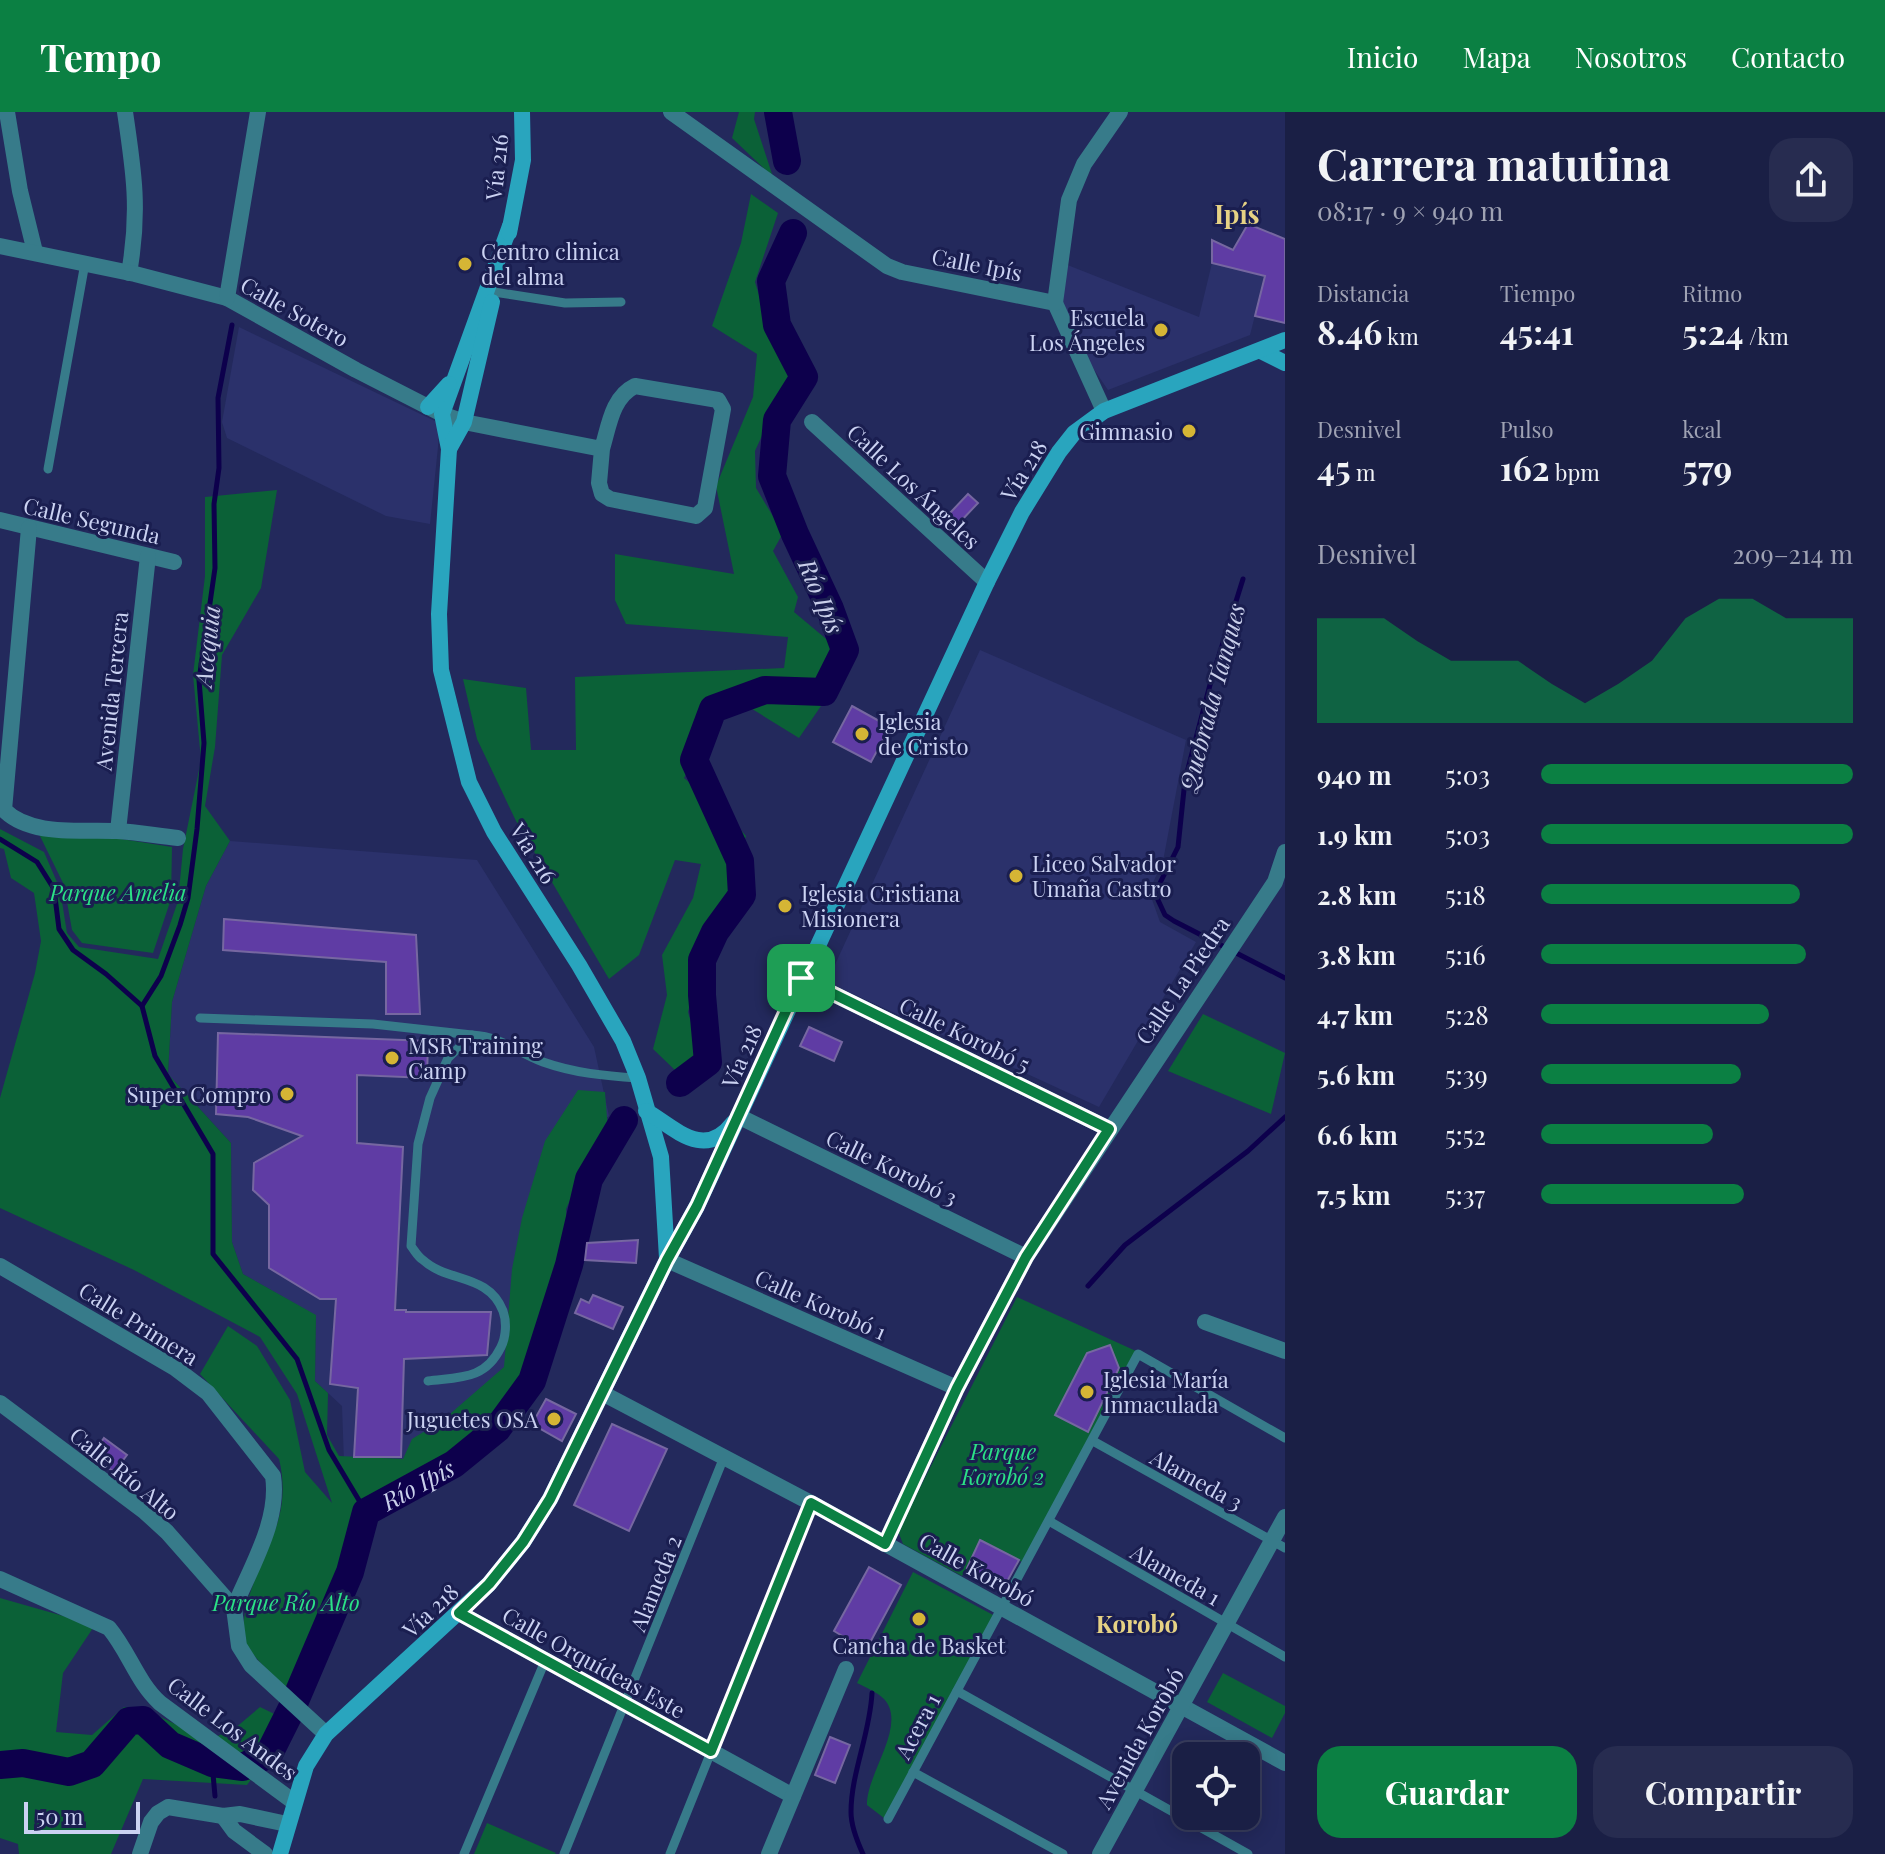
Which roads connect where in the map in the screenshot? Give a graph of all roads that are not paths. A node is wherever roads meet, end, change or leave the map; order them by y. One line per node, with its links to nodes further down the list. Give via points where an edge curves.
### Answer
1 (7, 112): 9 (street)
2 (125, 112): 11 (street, via 136,187)
3 (258, 112): 13 (street)
4 (522, 112): 7 (main road, Vía 216, via 523,160)
5 (671, 112): 15 (street, Calle Ipís, via 887,266)
6 (1120, 112): 15 (street, via 1084,164 1069,200)
7 (510, 226): 12 (main road, Vía 216); 19 (main road, Vía 216, via 458,369)
8 (0, 246): 9 (street, Calle Sotero)
9 (35, 252): 10 (street, Calle Sotero)
10 (85, 263): 11 (street, Calle Sotero); 25 (lane)
11 (129, 273): 13 (street, Calle Sotero)
12 (494, 292): 14 (lane, via 565,303); 21 (main road, Vía 216)
13 (227, 298): 19 (street, Calle Sotero)
14 (621, 302)
15 (1055, 303): 20 (street)
16 (1285, 340): 17 (main road, Vía 218)
17 (1261, 351): 18 (main road); 20 (main road, Vía 218)
18 (1285, 363)
19 (435, 411): 21 (street, Calle Sotero); 23 (main road, Vía 216)
20 (1104, 411): 30 (main road, Vía 218, via 1059,452)
21 (464, 422): 23 (main road, Vía 216); 24 (street, Calle Sotero)
22 (812, 422): 30 (street, Calle Los Ángeles)
23 (449, 449): 38 (main road, Vía 216, via 439,614 441,670 469,782 494,832 623,1041)
24 (602, 449): 24 (street, via 617,400 635,386 718,400 723,409 705,508 696,516 602,494)
25 (48, 469)
26 (0, 520): 27 (street, Calle Segunda)
27 (29, 528): 28 (street, Calle Segunda); 31 (street, via 4,810 16,822)
28 (148, 556): 29 (street, Calle Segunda); 31 (street, Avenida Tercera)
29 (174, 562)
30 (987, 582): 35 (main road, Vía 218)
31 (118, 831): 32 (street)
32 (178, 838)
33 (1285, 852): 34 (street, Calle La Piedra)
34 (1280, 883): 41 (street, Calle La Piedra)
35 (801, 978): 40 (main road, Vía 218); 41 (street, Calle Korobó 5)
36 (200, 1018): 37 (lane, via 373,1024)
37 (472, 1035): 38 (lane, via 492,1037 538,1060 586,1074); 47 (lane, via 448,1058 430,1098 418,1144 411,1246 424,1262 498,1298 506,1318 504,1343 492,1365 474,1375)
38 (638, 1078): 39 (main road, Vía 216)
39 (646, 1111): 40 (main road, via 694,1141 723,1133); 43 (main road, Vía 216, via 661,1157)
40 (738, 1116): 42 (street, Calle Korobó 3); 43 (main road, Vía 218)
41 (1109, 1129): 42 (street, Calle La Piedra)
42 (1026, 1257): 48 (street, Calle La Piedra)
43 (667, 1260): 48 (street, Calle Korobó 1); 49 (main road, Vía 218)
44 (0, 1266): 60 (street, Calle Primera, via 175,1368 208,1393 273,1476 270,1519)
45 (1205, 1322): 46 (street)
46 (1285, 1351)
47 (428, 1381)
48 (957, 1388): 57 (street, Calle La Piedra)
49 (604, 1394): 53 (street, Calle Korobó); 62 (main road, Vía 218, via 523,1542)
50 (0, 1403): 60 (street, Calle Río Alto, via 144,1511)
51 (1285, 1438): 52 (lane, Acera 1, via 1138,1354)
52 (1093, 1441): 56 (lane, Acera 1); 58 (lane, Alameda 3)
53 (724, 1457): 54 (street, Calle Korobó); 68 (lane, Alameda 2)
54 (811, 1503): 57 (street, Calle Korobó); 71 (lane)
55 (1285, 1517): 58 (street, Avenida Korobó)
56 (1049, 1521): 61 (lane, Acera 1); 63 (lane, Alameda 1)
57 (885, 1544): 61 (street, Calle Korobó)
58 (1278, 1544): 63 (street, Avenida Korobó)
59 (0, 1579): 76 (street, Calle Los Andes, via 109,1628 146,1690)
60 (234, 1608): 70 (street, via 239,1646 251,1665)
61 (1002, 1608): 67 (lane, Acera 1); 69 (street, Calle Korobó)
62 (459, 1613): 65 (street, Calle Orquídeas Este); 70 (main road, Vía 218)
63 (1226, 1624): 64 (lane, Alameda 1); 69 (street, Avenida Korobó)
64 (1285, 1657)
65 (545, 1661): 68 (street, Calle Orquídeas Este); 83 (lane)
66 (846, 1669): 75 (street)
67 (957, 1691): 73 (lane, Acera 1); 74 (lane)
68 (626, 1705): 71 (street, Calle Orquídeas Este); 84 (lane, Alameda 2)
69 (1181, 1707): 72 (street, Calle Korobó); 74 (street, Avenida Korobó)
70 (326, 1734): 76 (main road, Vía 218, via 306,1766)
71 (711, 1751): 75 (street, Calle Orquídeas Este); 85 (lane)
72 (1285, 1763)
73 (913, 1772): 78 (lane, Acera 1); 87 (lane)
74 (1135, 1791): 88 (street, Avenida Korobó); 89 (lane)
75 (793, 1796): 86 (street)
76 (294, 1802): 79 (main road, Vía 218)
77 (223, 1816): 79 (street, via 240,1814); 80 (street, via 168,1807 151,1822); 81 (street)
78 (888, 1819)
79 (287, 1824): 82 (main road, Vía 218)
80 (140, 1854)
81 (265, 1854)
82 (280, 1854)
83 (464, 1854)
84 (564, 1854)
85 (670, 1854)
86 (769, 1854)
87 (1063, 1854)
88 (1100, 1854)
89 (1248, 1854)

